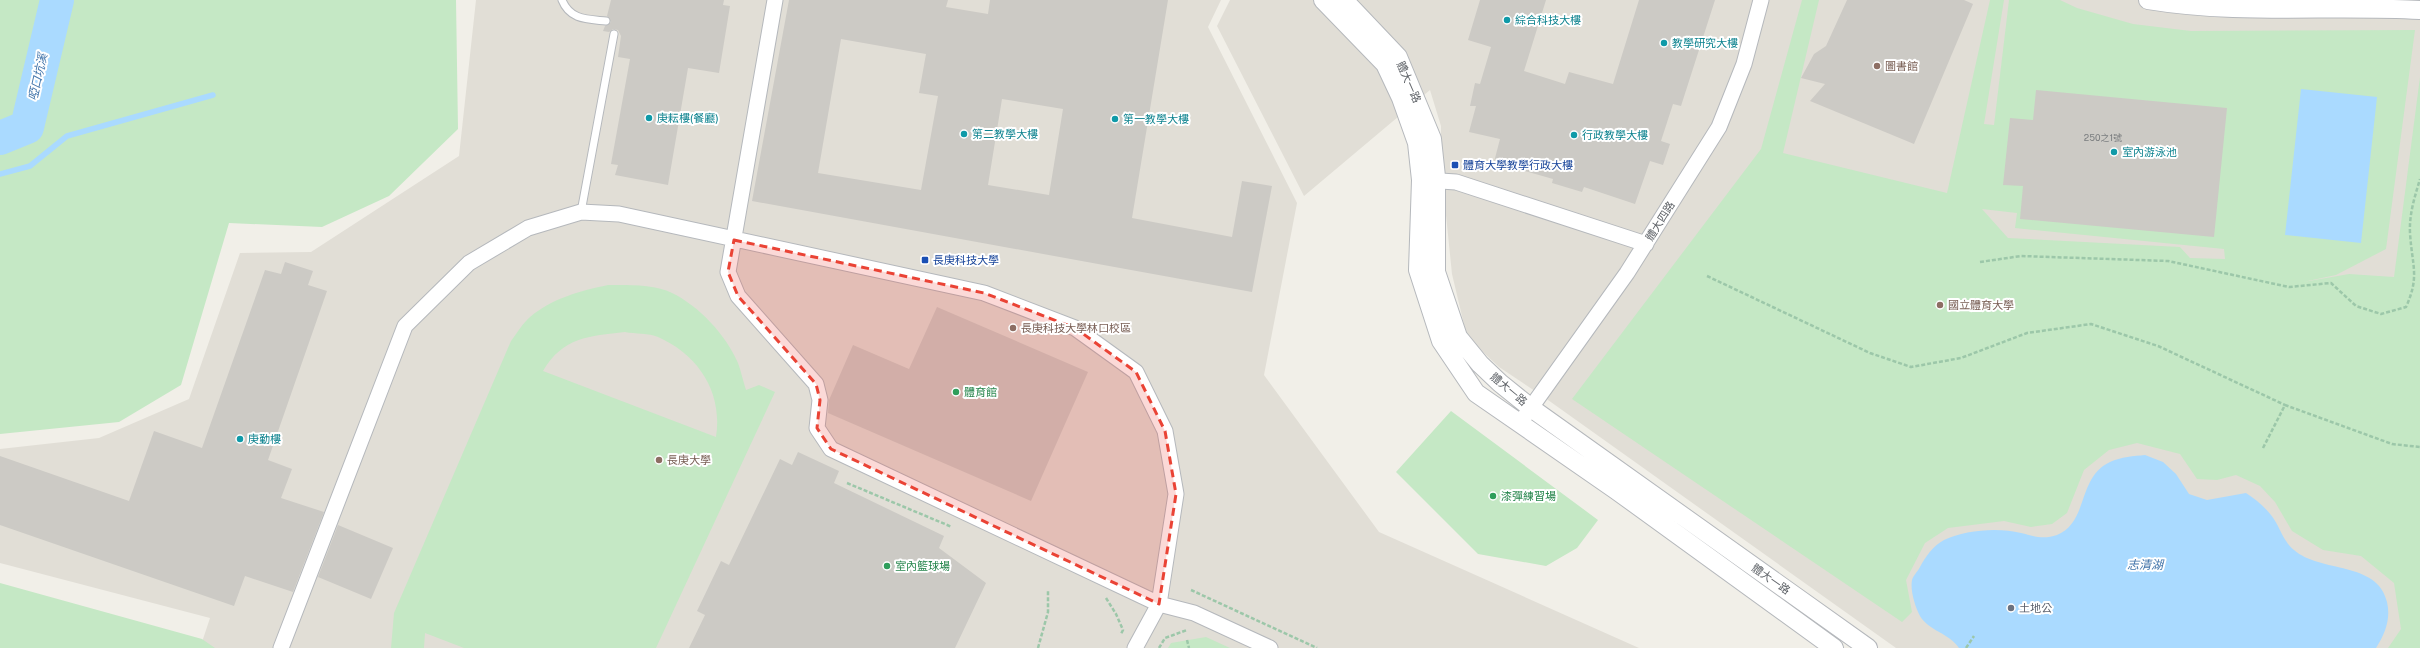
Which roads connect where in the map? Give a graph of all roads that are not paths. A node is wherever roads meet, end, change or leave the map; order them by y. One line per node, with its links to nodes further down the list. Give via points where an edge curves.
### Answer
1 (562, 0): 8 (lane, via 566,9 580,19)
2 (775, 0): 12 (street)
3 (1323, 0): 10 (street, 體大一路, via 1384,64 1401,98)
4 (1344, 0): 10 (street, 體大一路, via 1398,57 1415,93 1432,139)
5 (1761, 0): 13 (street, 體大四路, via 1744,64 1719,127)
6 (2148, 0): 7 (street, via 2242,9)
7 (2420, 10)
8 (606, 21)
9 (614, 34): 11 (lane)
10 (1428, 180): 13 (street, via 1456,182); 14 (street, 體大一路, via 1436,272 1458,337 1480,364); 15 (street, 體大一路, via 1418,270 1441,342 1476,393)
11 (582, 212): 12 (street, via 619,214); 17 (street, via 528,228 469,263 405,326)
12 (734, 240): 16 (street, via 728,272 738,296 816,384 820,400 817,428 831,449); 16 (street, via 984,293 1075,328 1136,372 1165,431 1176,494)
13 (1646, 244): 14 (street, 體大四路)
14 (1531, 408): 15 (street, 體大四路); 21 (street, 體大一路)
15 (1520, 423): 20 (street, 體大一路)
16 (1158, 604): 18 (street); 19 (street, via 1194,613)
17 (280, 648)
18 (1135, 648)
19 (1270, 648)
20 (1834, 648)
21 (1868, 648)

